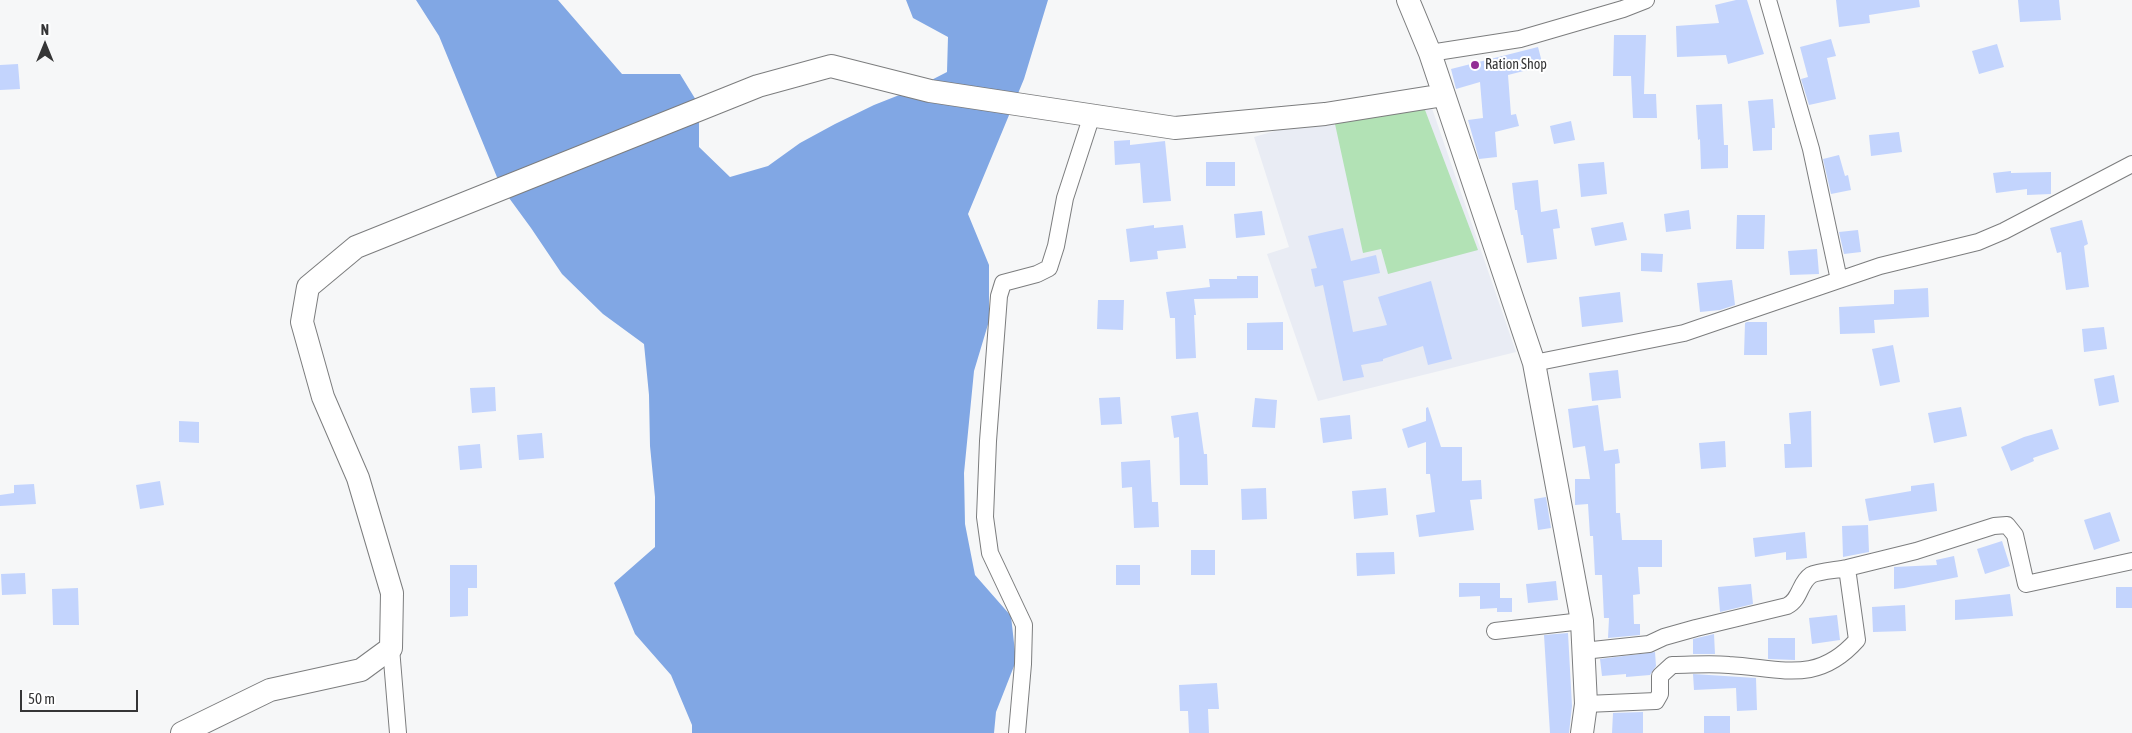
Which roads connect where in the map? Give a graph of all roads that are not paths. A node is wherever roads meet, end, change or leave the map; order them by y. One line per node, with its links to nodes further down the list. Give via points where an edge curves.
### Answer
1 (1408, 0): 4 (main road)
2 (1646, 0): 4 (street, via 1520,40)
3 (1768, 0): 8 (street, via 1811,149)
4 (1430, 54): 5 (main road)
5 (1444, 95): 6 (main road, via 1325,114 1175,128); 9 (main road)
6 (1092, 115): 14 (main road, via 930,91 831,66 758,86 356,248 308,287 302,322 323,397 358,478 392,592); 19 (street, via 1065,198 1049,268 1003,283 999,296 984,517 990,554 1024,625)
7 (2132, 164): 8 (street, via 1978,242 1880,266)
8 (1839, 280): 9 (street, via 1684,333)
9 (1534, 363): 12 (main road)
10 (2132, 561): 11 (street, via 2026,584 2015,535 2007,525)
11 (1847, 568): 15 (street, via 1811,575 1795,602 1787,606 1696,628 1649,644); 16 (street, via 1857,640 1844,655 1826,666 1793,671 1730,665 1672,665 1660,676 1660,694 1656,701)
12 (1582, 621): 13 (street); 15 (main road)
13 (1495, 631)
14 (391, 648): 17 (main road, via 361,670 270,690); 18 (street)
15 (1584, 651): 16 (main road)
16 (1586, 704): 20 (main road)
17 (182, 733)
18 (398, 733)
19 (1017, 733)
20 (1582, 733)

